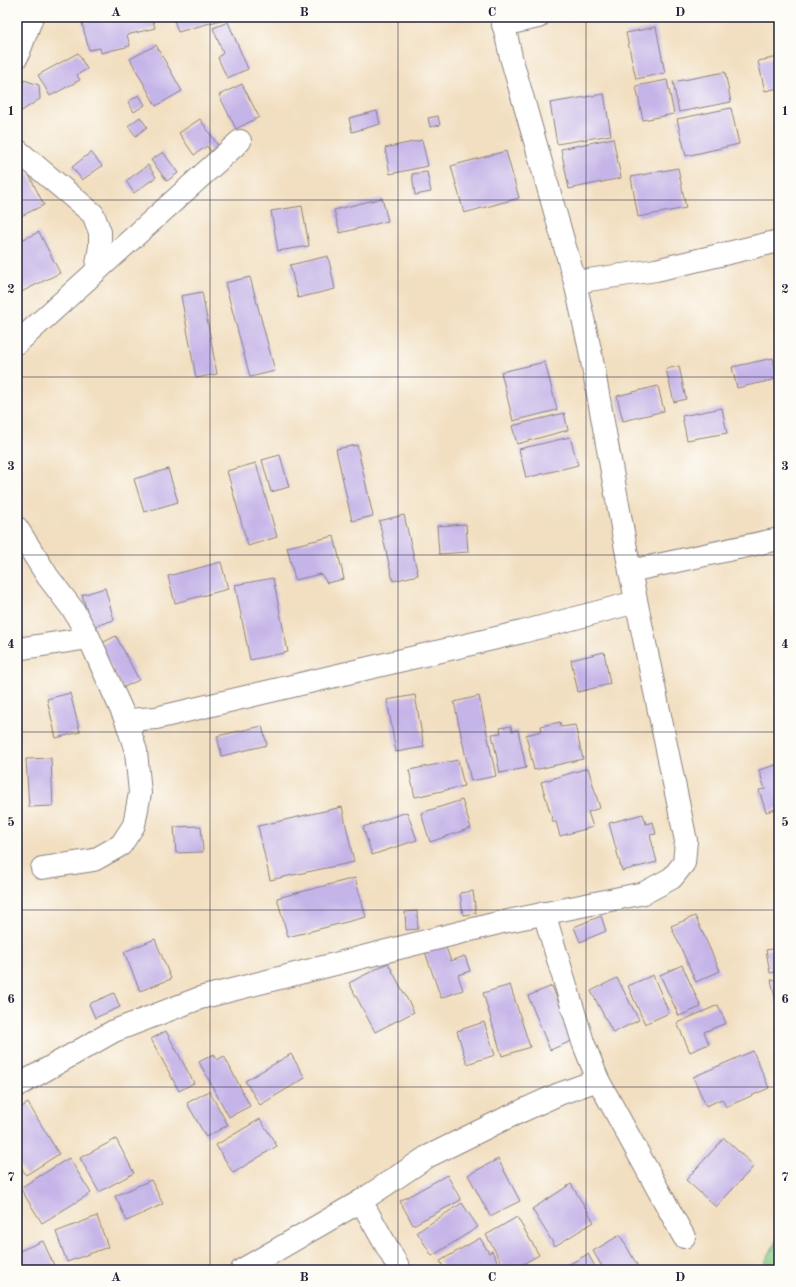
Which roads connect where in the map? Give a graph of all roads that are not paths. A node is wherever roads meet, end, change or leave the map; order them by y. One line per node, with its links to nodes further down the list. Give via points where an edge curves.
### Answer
1 (32, 17): 4 (street)
2 (538, 17): 3 (street)
3 (502, 21): 9 (street)
4 (17, 57)
5 (240, 141): 8 (street)
6 (17, 150): 8 (street, via 93,214 100,232)
7 (779, 241): 9 (street, via 656,270)
8 (96, 271): 10 (street)
9 (575, 282): 13 (street, via 590,350)
10 (17, 343)
11 (17, 528): 15 (street, via 48,577 74,611)
12 (779, 538): 13 (street)
13 (630, 571): 14 (street)
14 (636, 602): 17 (street, via 522,632 156,718); 19 (street, via 686,841 684,862 672,878 644,893)
15 (89, 638): 16 (street); 17 (street)
16 (17, 649)
17 (126, 720): 18 (street, via 136,751 140,793 134,825 121,845 94,860)
18 (42, 868)
19 (544, 913): 20 (street, via 583,1042); 21 (street, via 200,998 114,1031)
20 (598, 1080): 22 (street, via 504,1118 427,1157); 23 (street)
21 (17, 1086)
22 (361, 1201): 24 (street); 25 (street)
23 (684, 1237)
24 (242, 1270)
25 (400, 1270)

